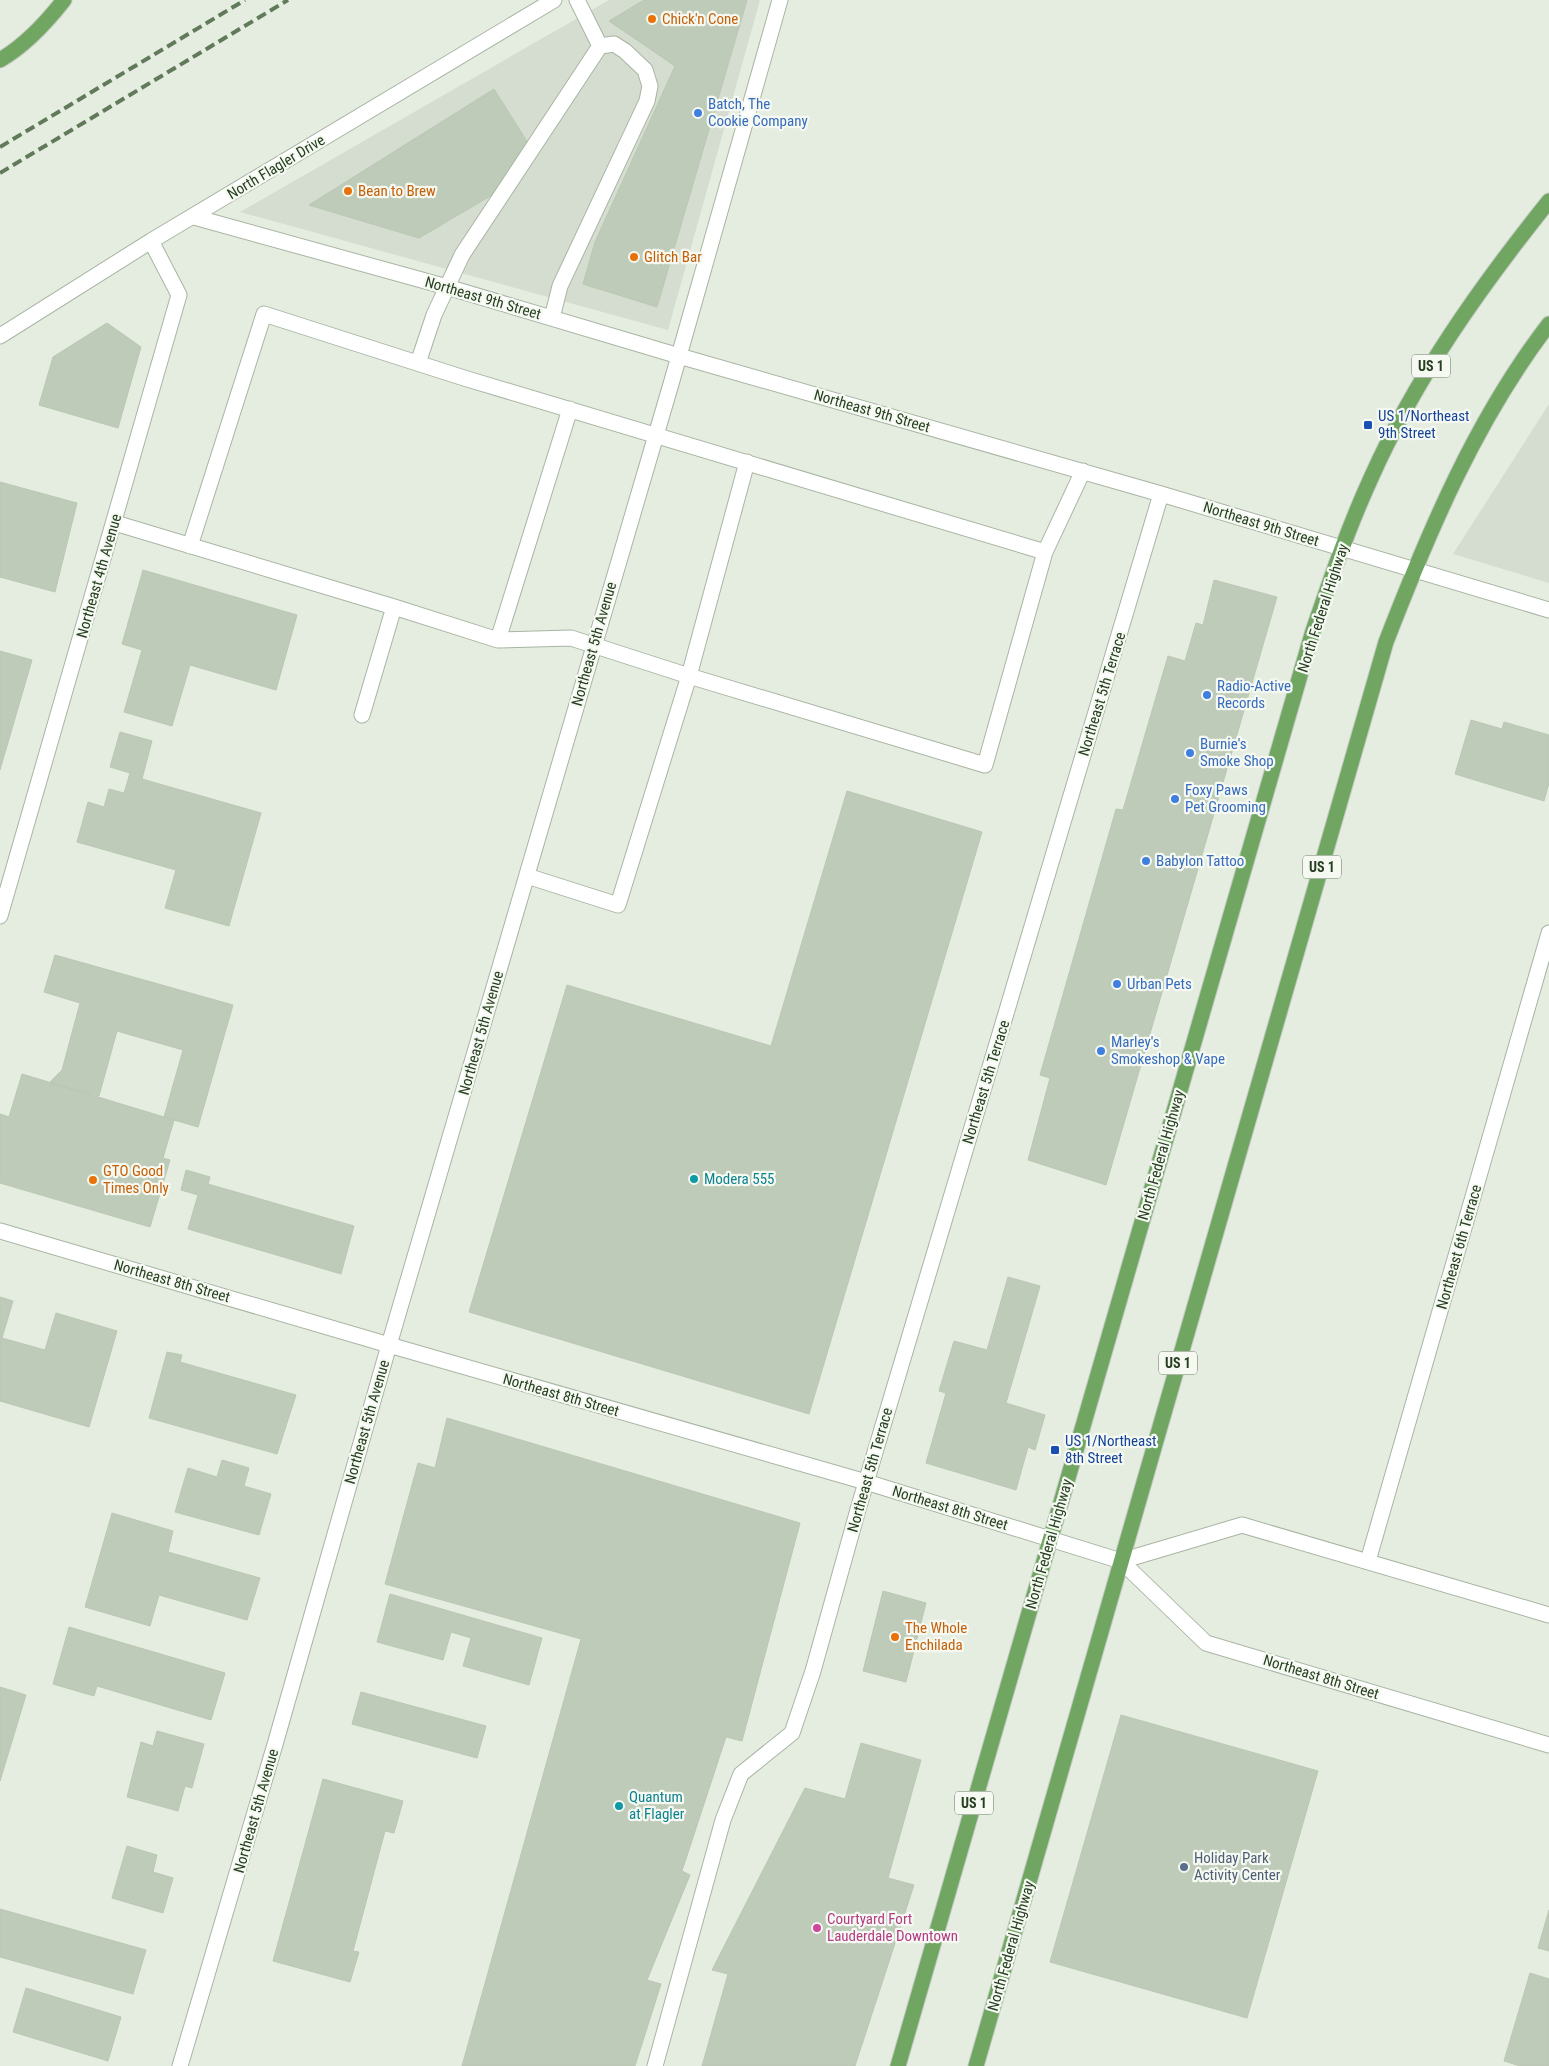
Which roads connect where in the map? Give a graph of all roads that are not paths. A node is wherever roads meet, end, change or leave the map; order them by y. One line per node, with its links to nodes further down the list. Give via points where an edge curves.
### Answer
1 (64, 0): 6 (main road, via 45,23)
2 (554, 0): 8 (street, North Flagler Drive)
3 (576, 0): 5 (street)
4 (780, 0): 14 (street, Northeast 5th Avenue)
5 (600, 46): 10 (street, via 462,255); 11 (street, via 614,44 626,51 645,70 650,86 647,101 560,286)
6 (0, 60)
7 (1549, 202): 23 (main road, North Federal Highway / US 1, via 1502,259 1435,359 1371,477)
8 (194, 217): 9 (street, North Flagler Drive); 10 (street, Northeast 9th Street)
9 (151, 241): 13 (street, North Flagler Drive); 21 (street, Northeast 4th Avenue, via 179,295)
10 (447, 288): 11 (street, Northeast 9th Street); 15 (street)
11 (552, 318): 14 (street, Northeast 9th Street)
12 (1549, 324): 25 (main road, North Federal Highway / US 1, via 1464,462)
13 (0, 336)
14 (679, 356): 17 (street, Northeast 5th Avenue); 19 (street, Northeast 9th Street)
15 (418, 363): 16 (street); 22 (street, via 264,314)
16 (570, 409): 17 (street); 28 (street)
17 (656, 434): 18 (street); 29 (street, Northeast 5th Avenue)
18 (747, 462): 24 (street); 30 (street)
19 (1083, 471): 20 (street, Northeast 9th Street); 24 (street)
20 (1161, 494): 23 (street, Northeast 9th Street); 37 (street, Northeast 5th Terrace)
21 (115, 523): 22 (street); 33 (street, Northeast 4th Avenue)
22 (190, 546): 26 (street)
23 (1342, 548): 25 (street, Northeast 9th Street); 38 (main road, North Federal Highway / US 1, via 1312,634)
24 (1045, 552): 30 (street, via 985,765)
25 (1414, 570): 27 (street, Northeast 9th Street); 39 (main road, North Federal Highway / US 1, via 1386,642)
26 (394, 607): 28 (street); 31 (street)
27 (1549, 610)
28 (498, 640): 29 (street, via 571,638)
29 (594, 645): 30 (street); 32 (street, Northeast 5th Avenue)
30 (689, 676): 32 (street, via 618,905)
31 (362, 716)
32 (527, 876): 36 (street, Northeast 5th Avenue)
33 (0, 916)
34 (1549, 933): 40 (street, Northeast 6th Terrace)
35 (0, 1231): 36 (street, Northeast 8th Street)
36 (389, 1345): 37 (street, Northeast 8th Street); 43 (street, Northeast 5th Avenue)
37 (866, 1482): 38 (street, Northeast 8th Street); 44 (street, Northeast 5th Terrace, via 792,1733 742,1774 723,1820)
38 (1050, 1539): 39 (street, Northeast 8th Street); 45 (main road, North Federal Highway / US 1)
39 (1121, 1560): 40 (street, via 1242,1525); 42 (street, Northeast 8th Street, via 1206,1643); 46 (main road, North Federal Highway / US 1)
40 (1368, 1561): 41 (street)
41 (1549, 1615)
42 (1549, 1745)
43 (180, 2066)
44 (655, 2066)
45 (898, 2066)
46 (976, 2066)

